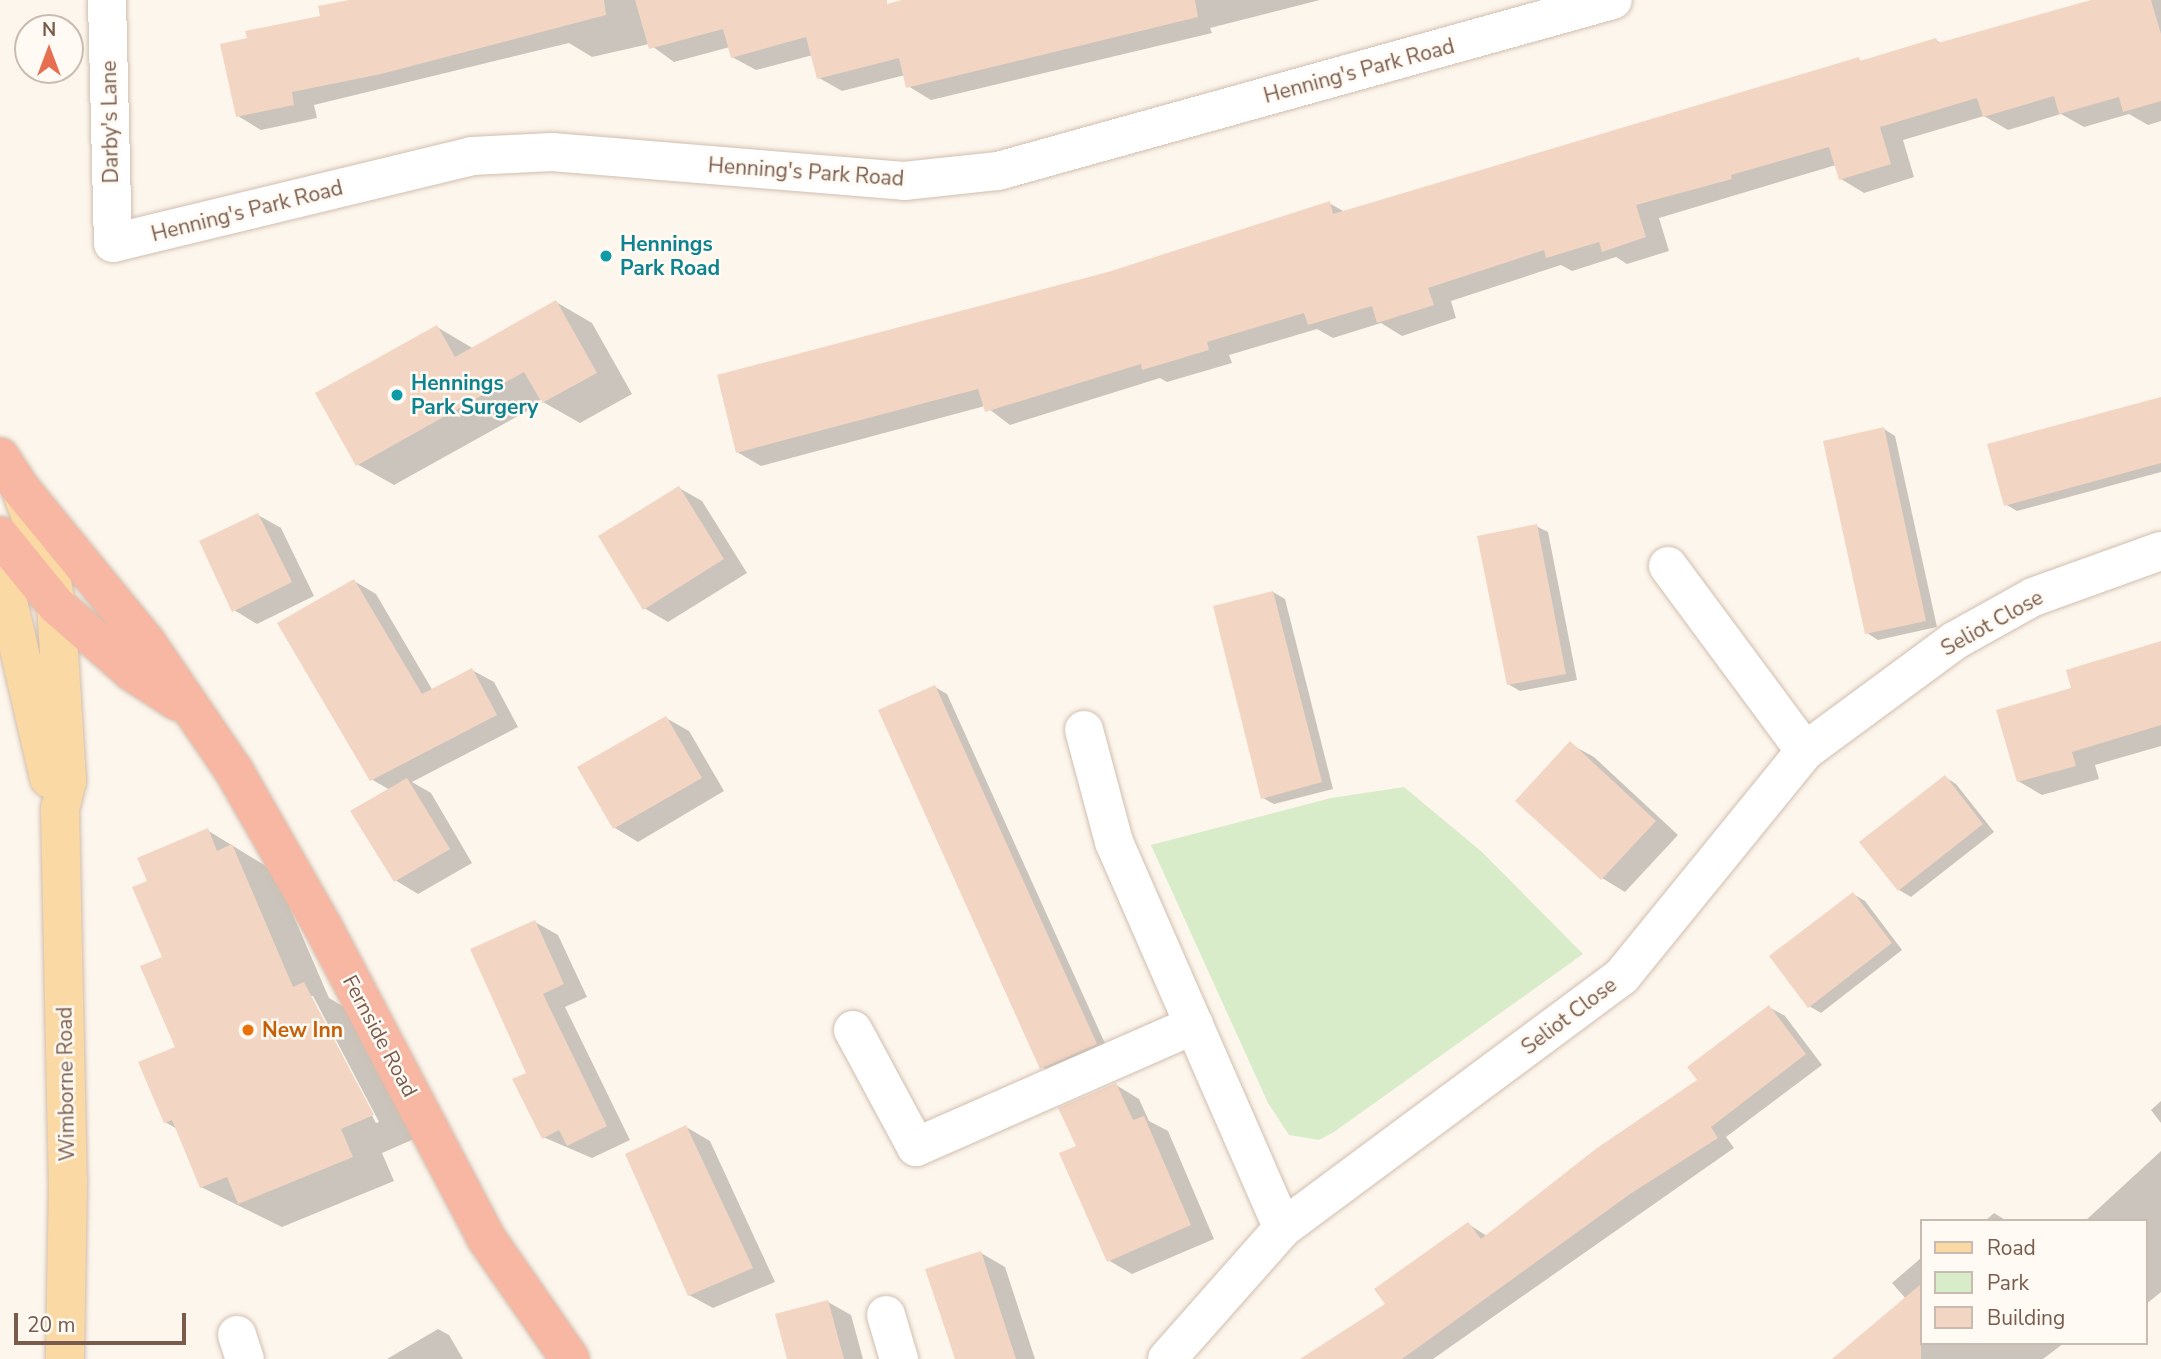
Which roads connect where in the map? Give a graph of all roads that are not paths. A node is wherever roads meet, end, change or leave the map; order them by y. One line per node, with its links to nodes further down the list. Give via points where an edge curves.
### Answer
1 (107, 0): 3 (street, Darby's Lane)
2 (1613, 0): 3 (street, Henning's Park Road, via 998,171 904,181 552,152 472,156)
3 (113, 243)
4 (10, 473): 6 (highway, Wimborne Road); 10 (main road, Wimborne Road, via 49,565)
5 (0, 537): 10 (highway, Fernside Road)
6 (63, 540): 11 (highway, Fernside Road, via 146,642)
7 (2161, 551): 13 (street, Seliot Close, via 2033,597 1965,635)
8 (1668, 566): 13 (street)
9 (0, 567): 14 (main road, Wimborne Road, via 49,780)
10 (56, 605): 11 (highway, Fernside Road, via 131,671); 14 (main road, Wimborne Road, via 67,780)
11 (193, 712): 20 (highway, Fernside Road, via 234,771 324,929 486,1238)
12 (1084, 730): 15 (street, via 1114,842)
13 (1805, 751): 17 (street, Seliot Close, via 1622,976)
14 (60, 809): 19 (main road, Wimborne Road, via 68,1181)
15 (1194, 1025): 16 (street, via 916,1147); 17 (street)
16 (853, 1030)
17 (1283, 1228): 22 (street, Seliot Close)
18 (886, 1315): 21 (street)
19 (65, 1359)
20 (570, 1359)
21 (899, 1359)
22 (1167, 1359)

